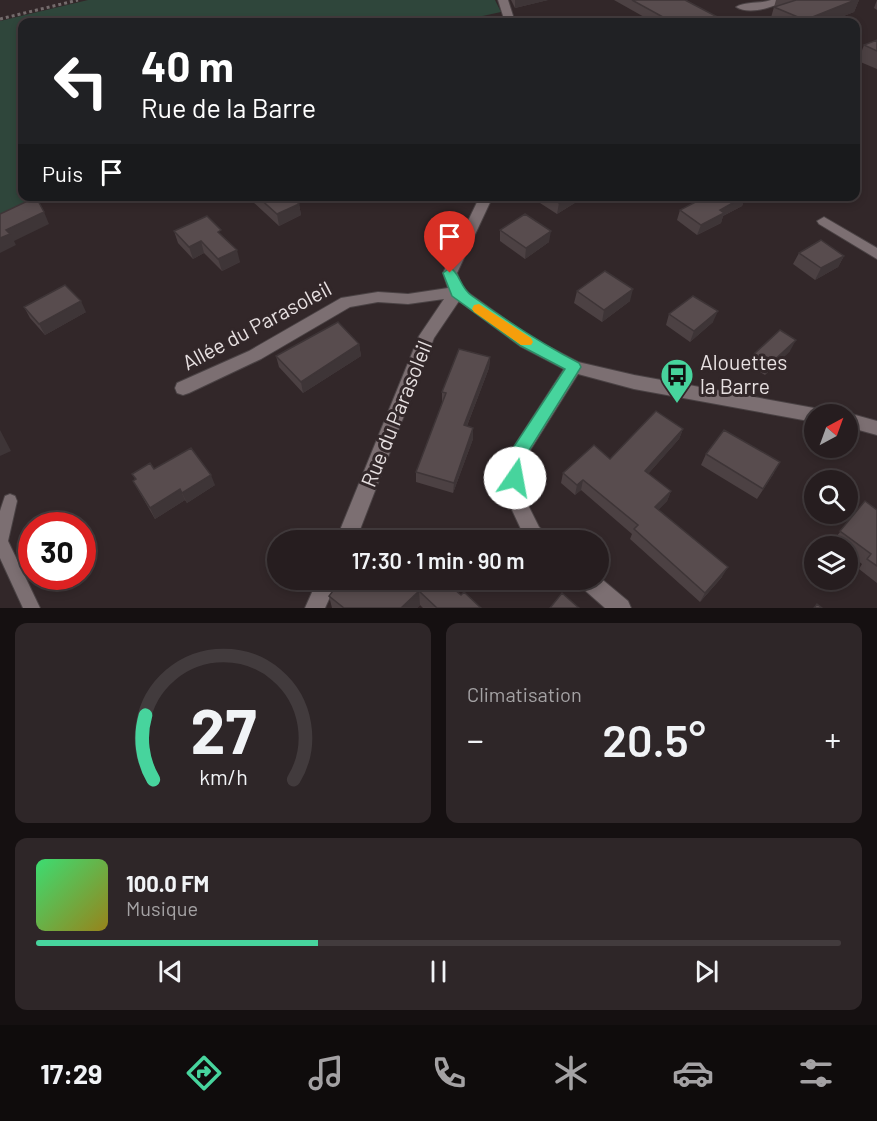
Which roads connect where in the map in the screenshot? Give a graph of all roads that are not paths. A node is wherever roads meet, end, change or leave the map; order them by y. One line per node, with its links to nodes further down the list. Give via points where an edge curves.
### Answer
1 (503, 0): 4 (street)
2 (780, 0): 3 (street)
3 (741, 8)
4 (509, 18)
5 (484, 201): 8 (street, via 450,273)
6 (824, 221): 7 (street)
7 (877, 254)
8 (457, 292): 9 (street, via 526,342); 10 (street, Allée du Parasoleil, via 346,302 255,355); 15 (street, Rue du Parasoleil, via 427,336)
9 (574, 367): 11 (street); 16 (street, via 515,459 515,497)
10 (183, 388)
11 (804, 413)
12 (858, 423): 13 (street)
13 (877, 428)
14 (10, 501): 17 (lane)
15 (350, 530)
16 (531, 530)
17 (0, 541): 20 (lane)
18 (323, 590): 21 (street)
19 (600, 590): 22 (street)
20 (32, 608)
21 (315, 608)
22 (621, 608)

